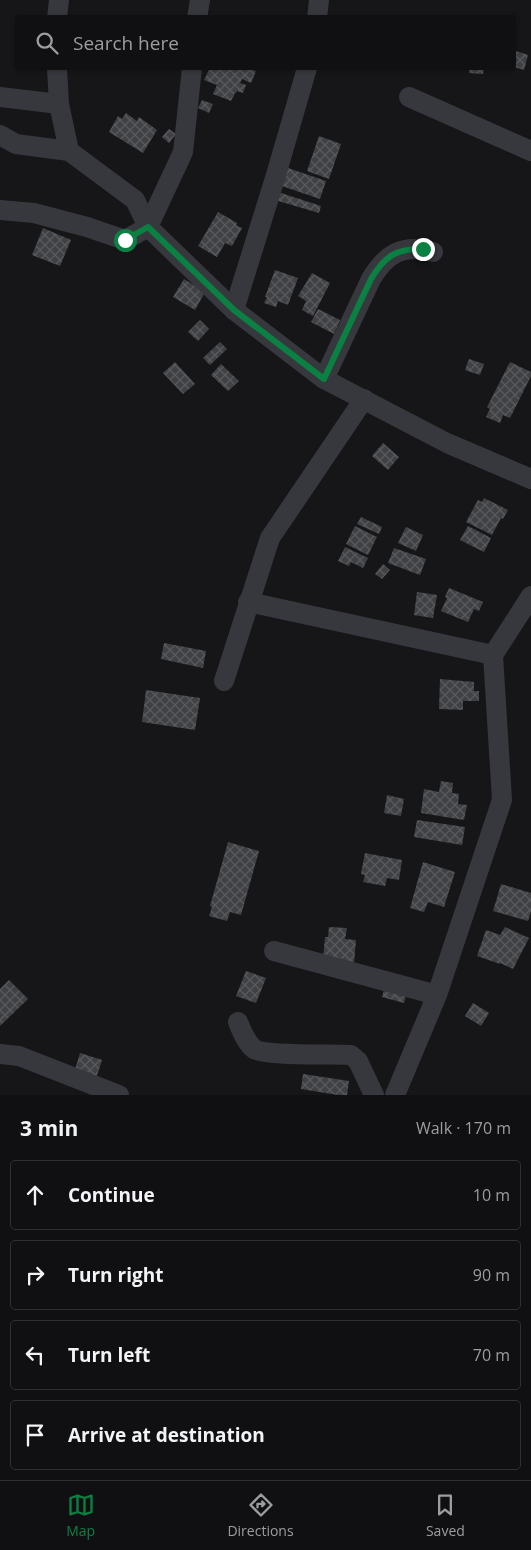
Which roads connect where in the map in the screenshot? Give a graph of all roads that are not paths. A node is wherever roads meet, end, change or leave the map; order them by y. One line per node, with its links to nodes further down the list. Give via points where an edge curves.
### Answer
1 (59, 0): 4 (street)
2 (200, 0): 5 (street)
3 (319, 0): 6 (street)
4 (58, 15)
5 (198, 15)
6 (317, 15)
7 (57, 70): 12 (street)
8 (192, 70): 17 (street, via 183,152)
9 (307, 70): 19 (street)
10 (0, 97): 12 (street)
11 (409, 97): 15 (street)
12 (59, 104): 14 (street)
13 (0, 135): 14 (street, via 16,144)
14 (69, 151): 17 (street, via 135,200)
15 (531, 151)
16 (0, 210): 17 (street, via 34,213 125,240)
17 (148, 227): 19 (street)
18 (433, 252): 20 (street, via 423,249 400,251 379,266)
19 (234, 310): 20 (street)
20 (324, 379): 21 (street)
21 (364, 400): 22 (street, via 447,443); 24 (street, via 270,538)
22 (531, 479)
23 (531, 596): 25 (street)
24 (248, 602): 25 (street); 26 (street)
25 (493, 655): 28 (street, via 502,800)
26 (224, 681)
27 (274, 951): 28 (street)
28 (437, 995): 33 (street)
29 (238, 1022): 32 (street, via 243,1035 256,1050 351,1055 358,1061)
30 (0, 1054): 31 (street, via 19,1056)
31 (119, 1095)
32 (374, 1095)
33 (395, 1095)

